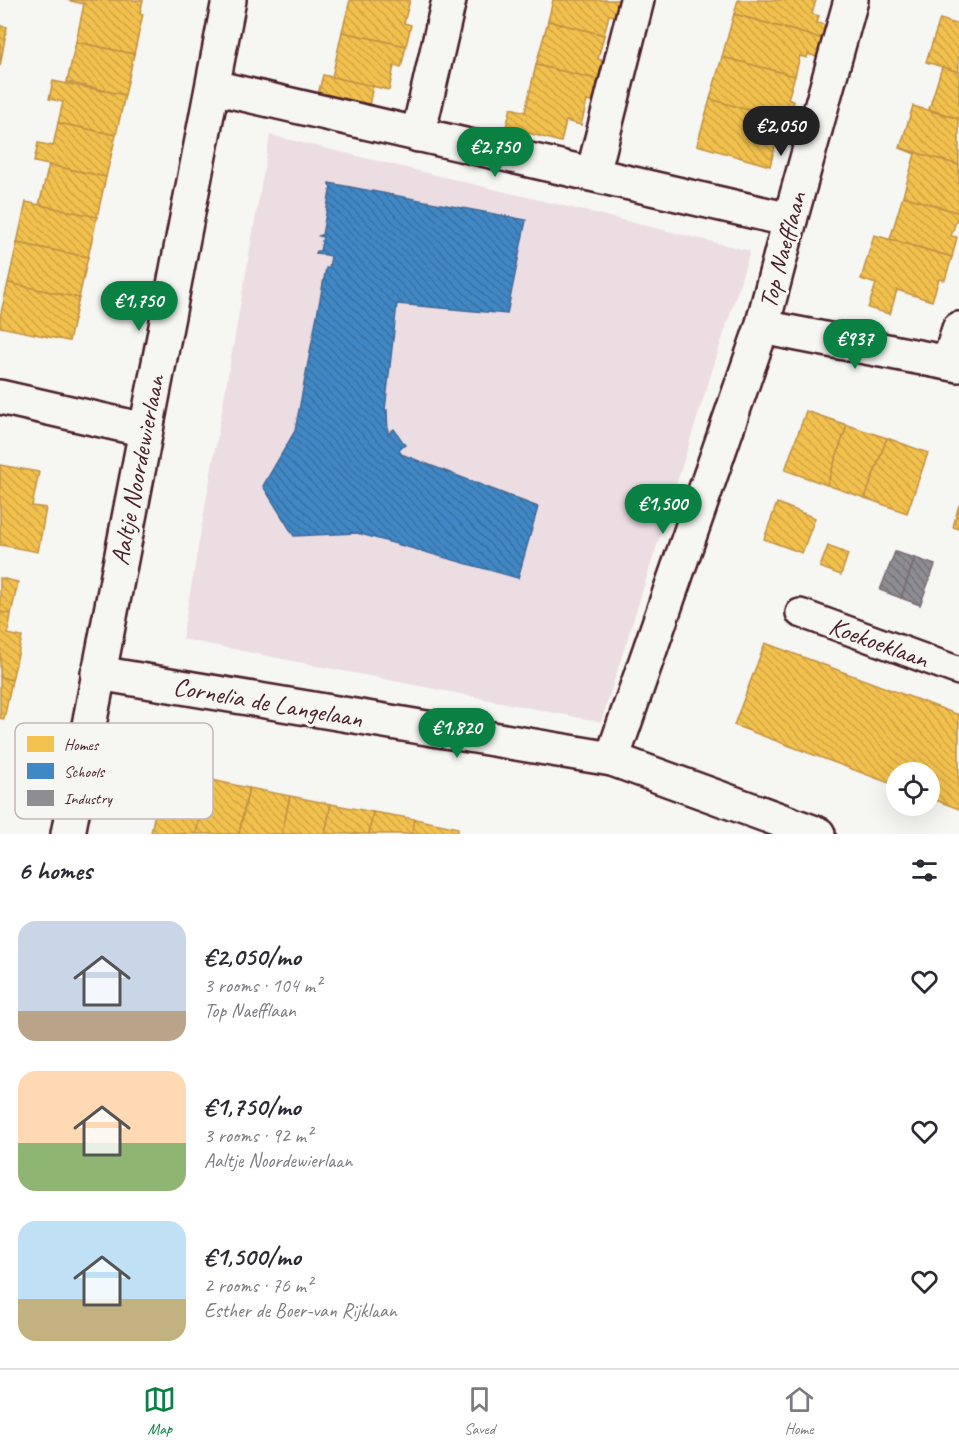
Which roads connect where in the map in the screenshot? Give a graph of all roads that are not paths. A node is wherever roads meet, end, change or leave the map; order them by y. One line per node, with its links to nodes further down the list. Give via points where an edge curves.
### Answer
1 (229, 0): 5 (street, Aaltje Noordewierlaan)
2 (449, 0): 6 (street)
3 (637, 0): 7 (street)
4 (851, 0): 8 (street, Top Naefflaan)
5 (213, 87): 6 (street); 13 (street, Aaltje Noordewierlaan)
6 (418, 135): 7 (street)
7 (593, 174): 8 (street)
8 (790, 220): 9 (street, Top Naefflaan)
9 (762, 327): 11 (street); 18 (street, Top Naefflaan)
10 (959, 329): 11 (street)
11 (954, 363)
12 (0, 397): 13 (street)
13 (145, 430): 16 (street, Aaltje Noordewierlaan)
14 (800, 613): 15 (lane, Koekoeklaan)
15 (959, 671)
16 (98, 673): 17 (street, Aaltje Noordewierlaan); 18 (street, Cornelia de Langelaan)
17 (89, 723)
18 (612, 759): 21 (street, Cornelia de Langelaan)
19 (71, 819): 20 (street, Aaltje Noordewierlaan)
20 (68, 834)
21 (818, 834)

